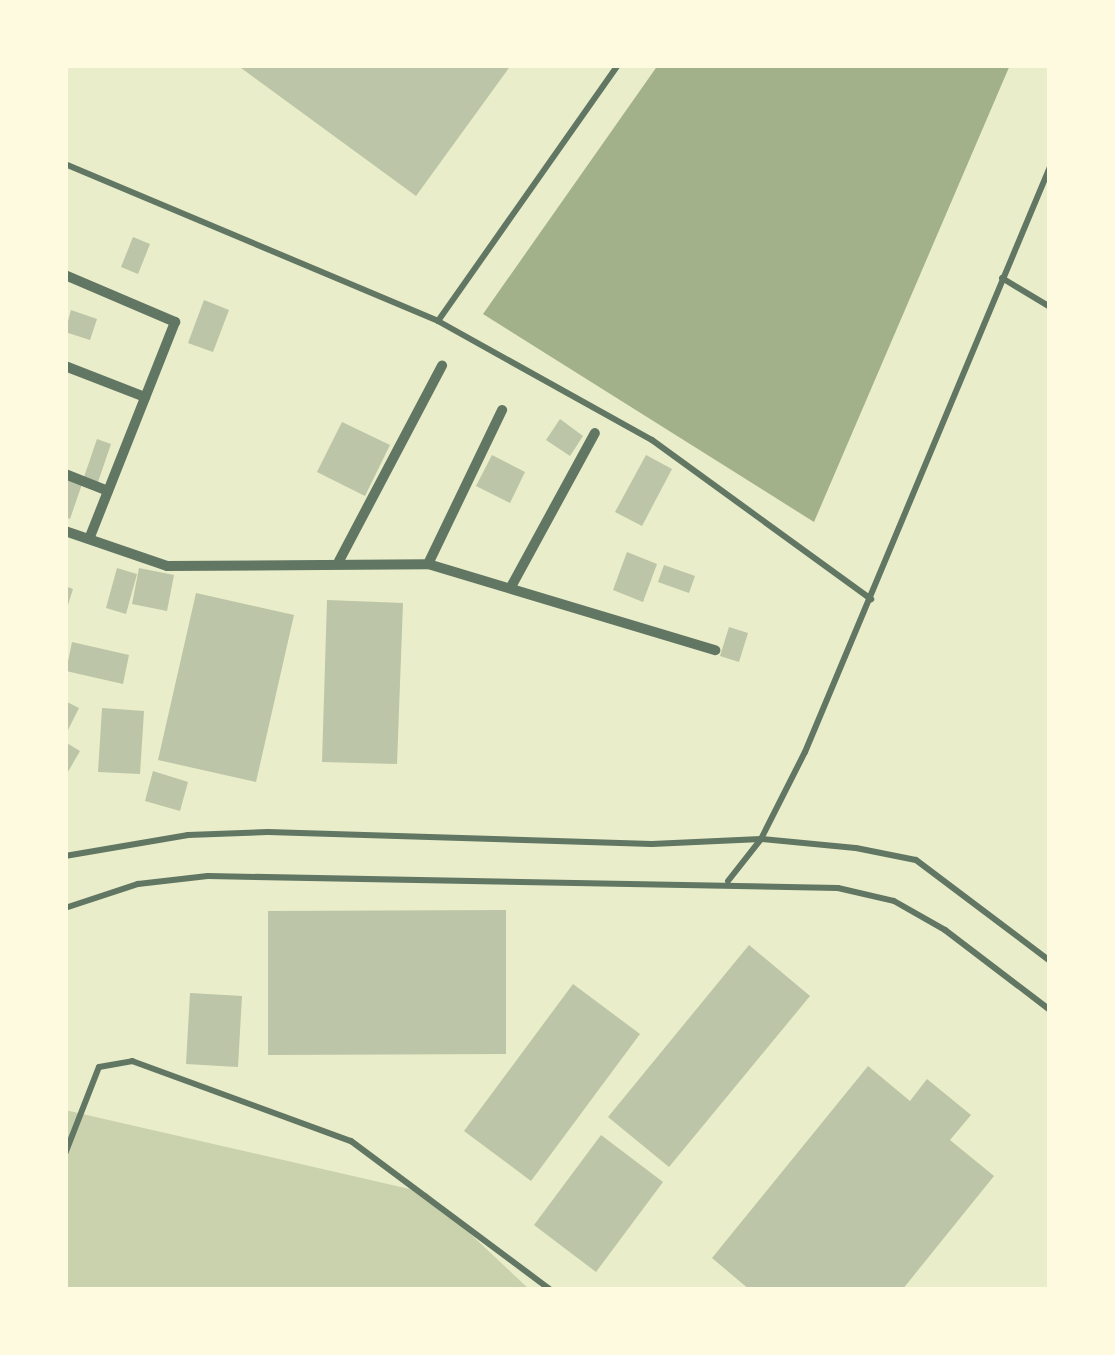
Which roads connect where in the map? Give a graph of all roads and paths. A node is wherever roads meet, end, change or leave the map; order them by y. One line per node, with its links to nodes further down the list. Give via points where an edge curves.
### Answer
1 (618, 65): 7 (lane)
2 (65, 164): 7 (lane)
3 (1050, 168): 5 (lane)
4 (65, 274): 10 (street, via 175,322)
5 (1002, 278): 6 (lane); 20 (lane)
6 (1050, 307)
7 (438, 320): 20 (lane, via 652,440)
8 (65, 366): 10 (street)
9 (442, 366): 17 (street)
10 (145, 397): 14 (street)
11 (502, 410): 18 (street)
12 (595, 433): 19 (street)
13 (65, 474): 14 (street)
14 (108, 490): 16 (street)
15 (65, 531): 16 (street)
16 (88, 539): 17 (street, via 167,566)
17 (339, 561): 18 (street)
18 (428, 564): 19 (street)
19 (512, 585): 21 (street)
20 (871, 599): 22 (lane)
21 (714, 650)
22 (761, 839): 23 (lane, via 652,844 268,832 188,835); 24 (lane); 26 (lane, via 916,860)
23 (65, 856)
24 (727, 882): 25 (lane, via 485,885 208,876 138,884); 27 (lane, via 838,888 894,900)
25 (65, 908)
26 (1050, 961)
27 (1050, 1010)
28 (65, 1154): 29 (lane, via 99,1067 132,1060 352,1141)
29 (550, 1290)

